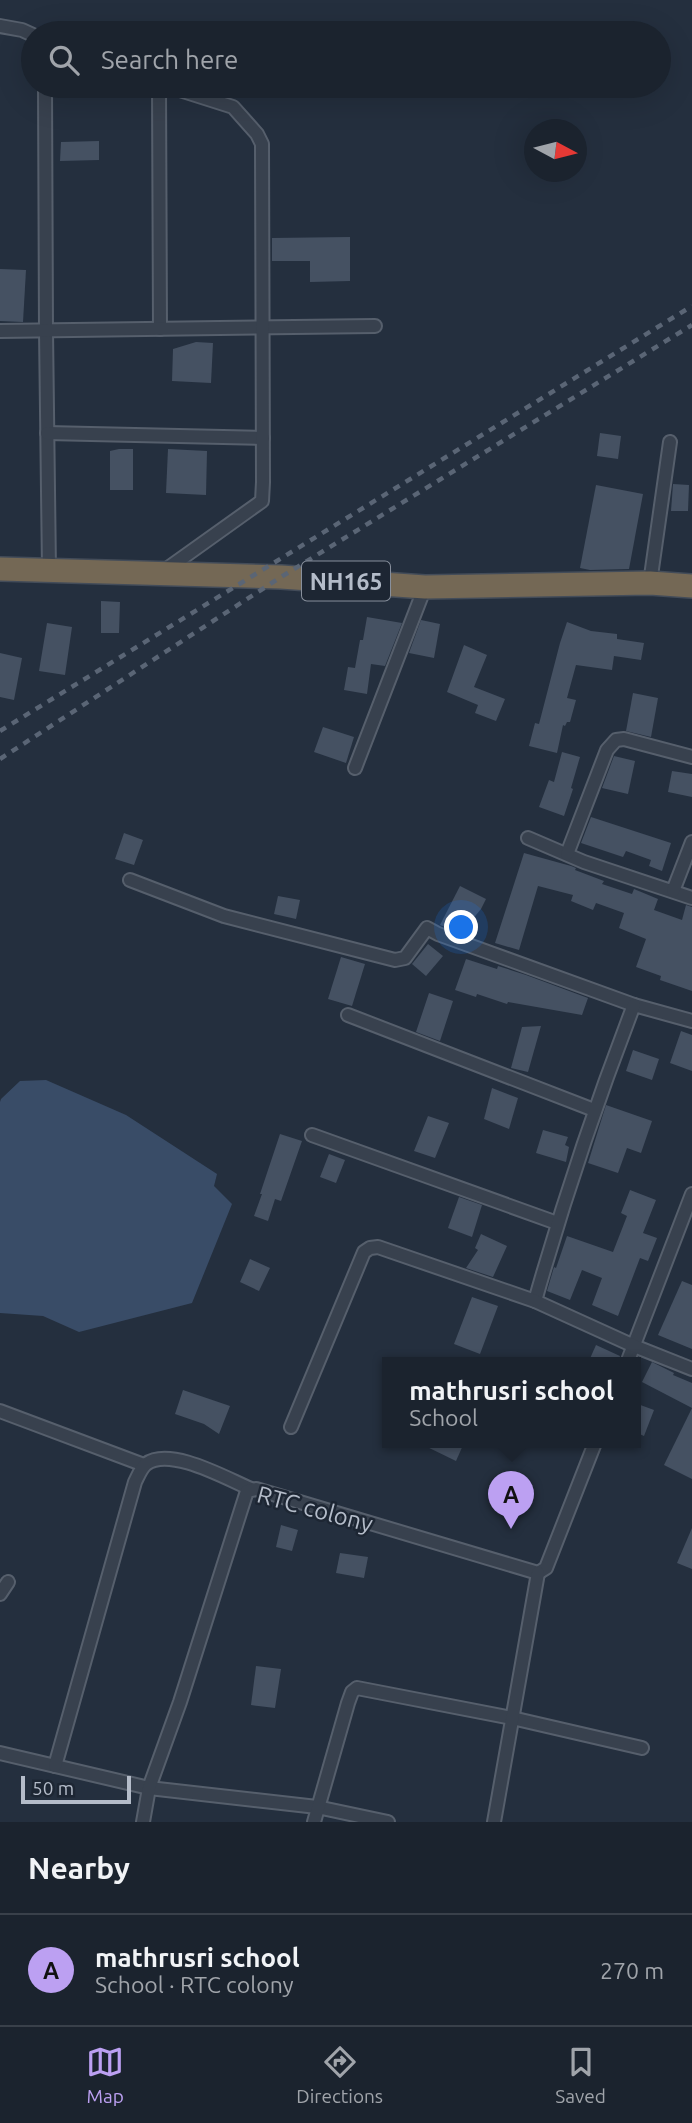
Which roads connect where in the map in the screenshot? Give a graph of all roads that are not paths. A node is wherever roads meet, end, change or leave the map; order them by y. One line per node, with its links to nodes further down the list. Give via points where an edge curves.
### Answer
1 (0, 26): 2 (street)
2 (21, 30)
3 (46, 98): 10 (street)
4 (159, 98): 8 (street)
5 (205, 98): 7 (street, via 233,107 262,144)
6 (375, 326): 7 (street)
7 (262, 328): 8 (street); 12 (street)
8 (160, 329): 10 (street)
9 (0, 331): 10 (street)
10 (46, 331): 11 (street)
11 (47, 433): 12 (street); 15 (street)
12 (263, 438): 16 (street, via 262,501)
13 (670, 442): 17 (street)
14 (0, 569): 15 (highway, NH165)
15 (49, 570): 16 (highway, NH165)
16 (161, 573): 19 (highway, NH165)
17 (650, 583): 18 (highway, NH165); 19 (highway, NH165)
18 (692, 586)
19 (425, 587): 21 (street)
20 (692, 757): 24 (street, via 616,740 607,750)
21 (355, 768)
22 (528, 838): 24 (street)
23 (692, 842): 26 (street)
24 (567, 854): 26 (street)
25 (130, 880): 28 (street, via 224,916 395,960 405,958 426,928)
26 (673, 891): 27 (street)
27 (692, 898)
28 (634, 1005): 30 (street); 31 (street)
29 (348, 1015): 31 (street)
30 (692, 1021)
31 (594, 1110): 34 (street)
32 (312, 1135): 34 (street)
33 (692, 1194): 36 (street)
34 (557, 1223): 35 (street)
35 (535, 1301): 36 (street); 40 (street, via 370,1248 364,1252)
36 (634, 1346): 37 (street); 38 (street)
37 (629, 1357)
38 (692, 1369)
39 (0, 1411): 42 (street)
40 (290, 1427)
41 (593, 1448): 44 (street, via 545,1568)
42 (144, 1465): 43 (street, via 154,1460 182,1460); 50 (street, via 135,1482)
43 (251, 1489): 44 (street, RTC colony); 51 (street, RTC colony, via 245,1494)
44 (538, 1573): 47 (street)
45 (8, 1582): 46 (street)
46 (0, 1594)
47 (512, 1718): 48 (street); 52 (street, via 357,1688 348,1703); 56 (street)
48 (642, 1748)
49 (0, 1753): 50 (street)
50 (55, 1766): 51 (street)
51 (149, 1788): 52 (street); 53 (street, RTC colony)
52 (317, 1807): 54 (street); 55 (street)
53 (143, 1822)
54 (314, 1822)
55 (388, 1822)
56 (494, 1822)

